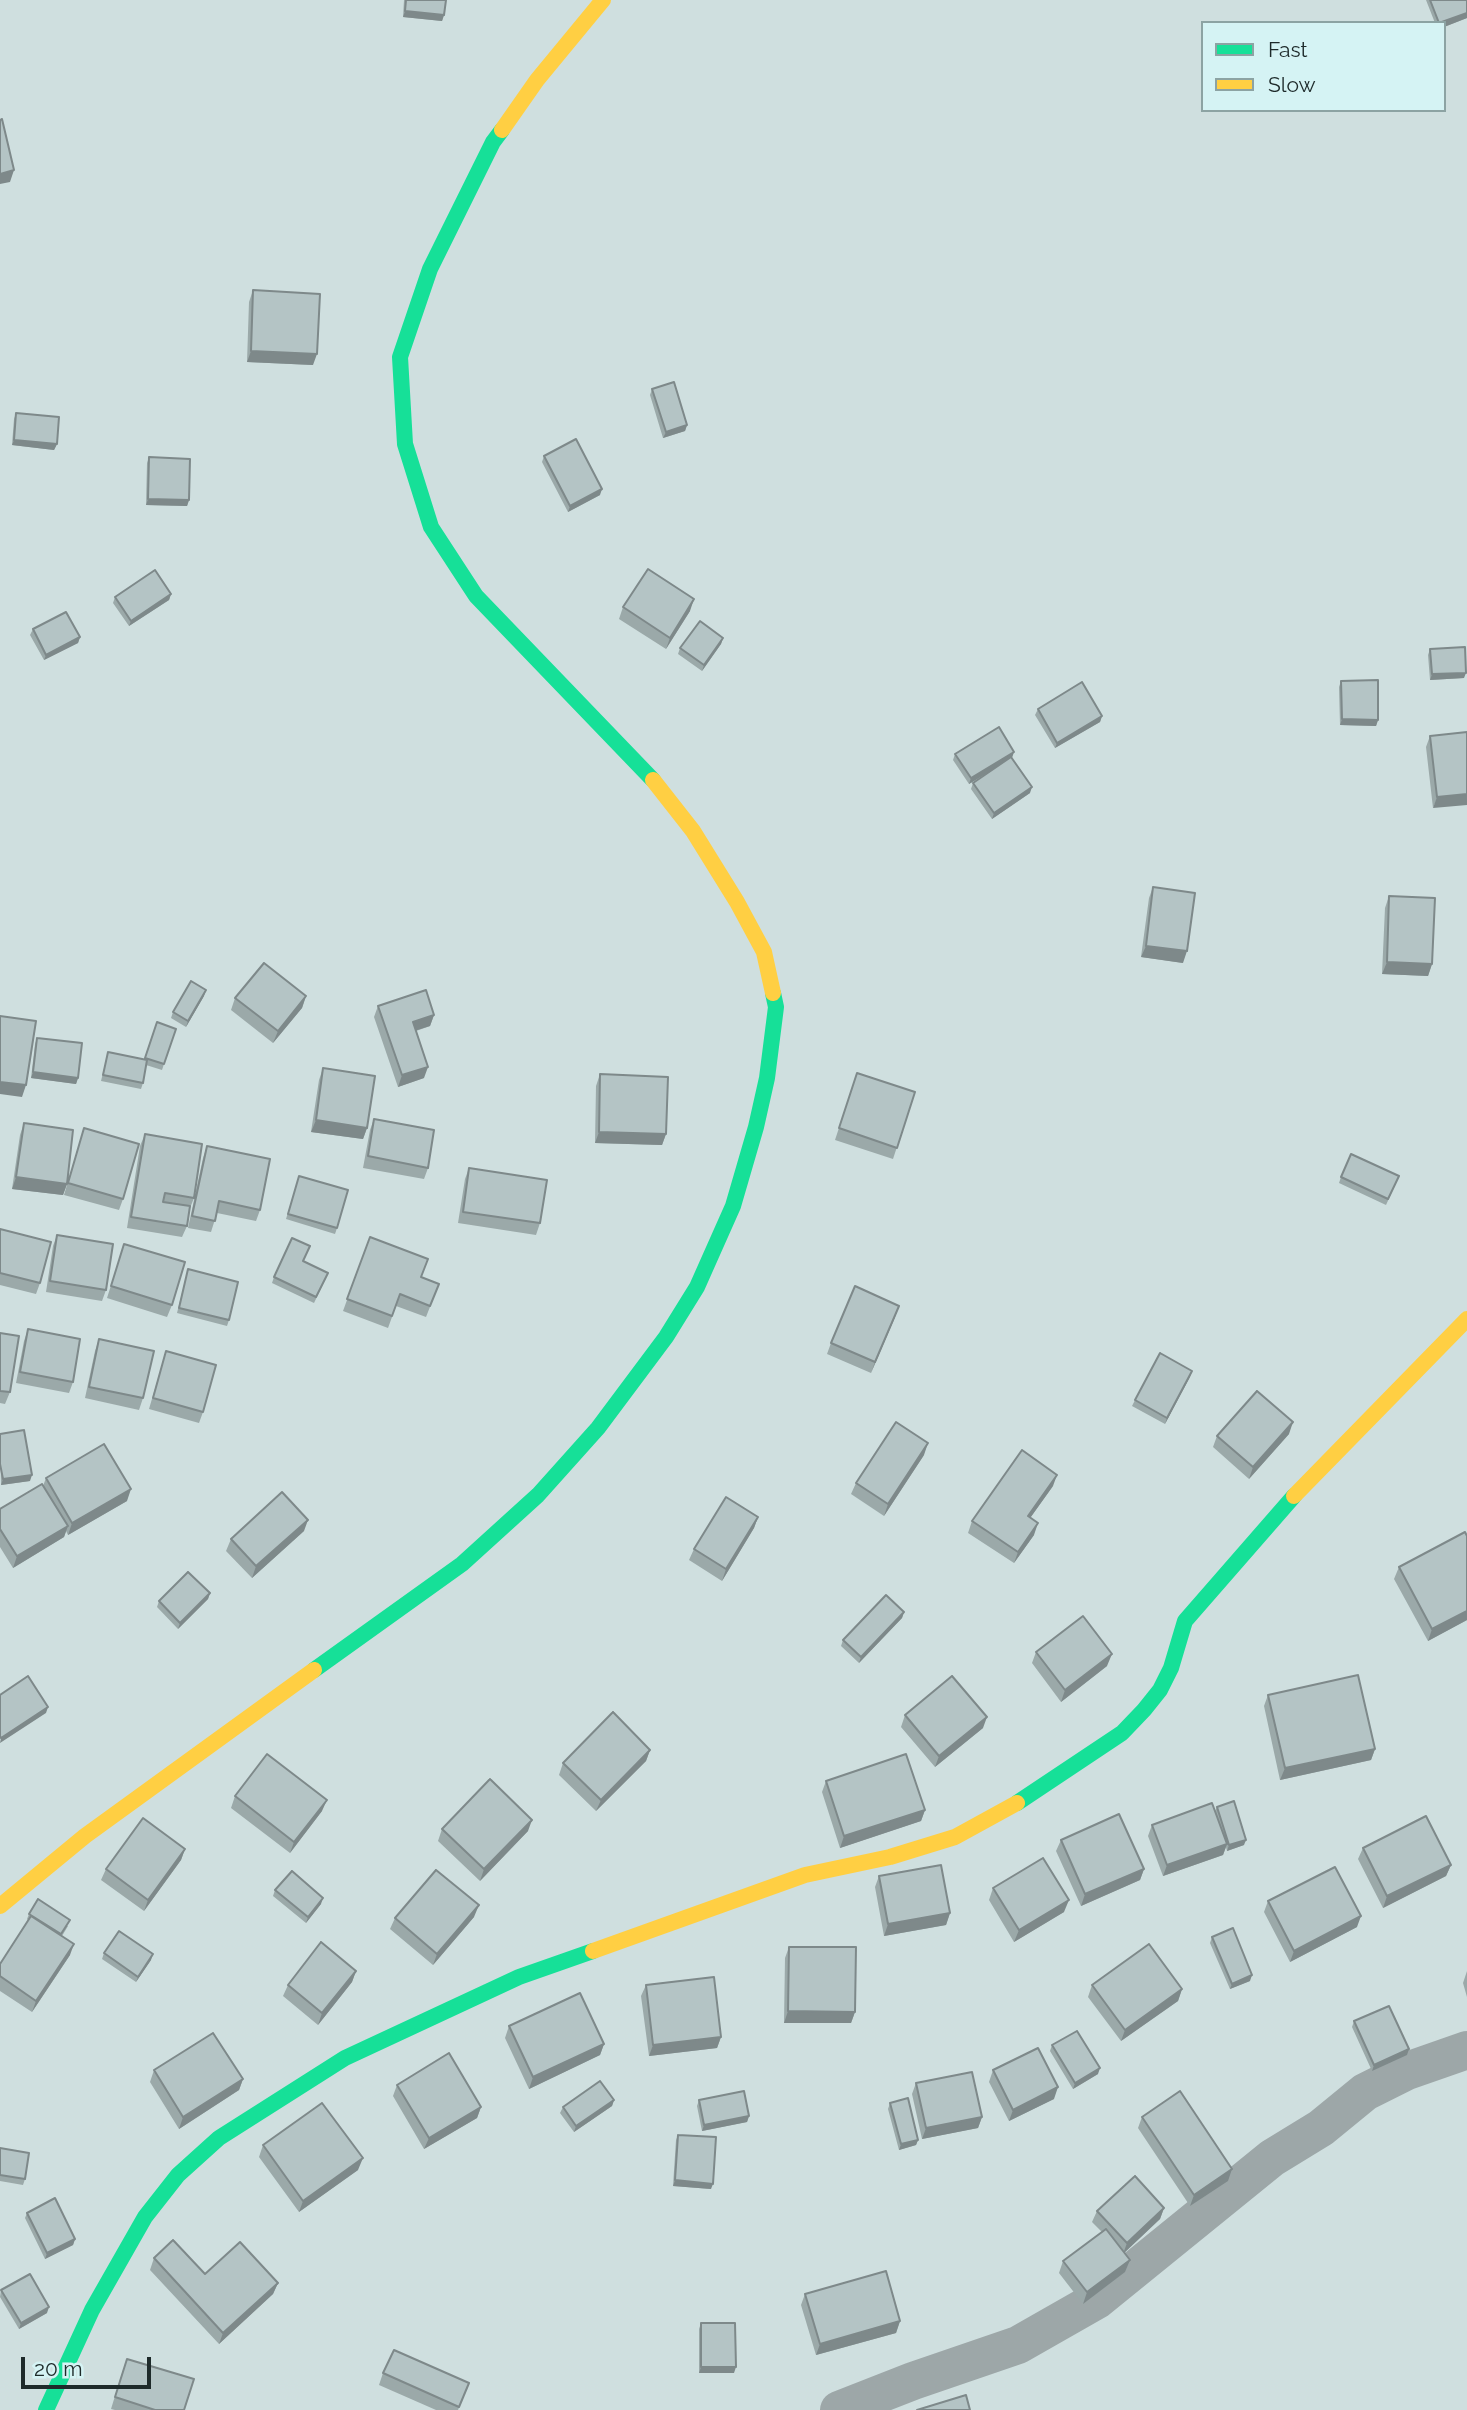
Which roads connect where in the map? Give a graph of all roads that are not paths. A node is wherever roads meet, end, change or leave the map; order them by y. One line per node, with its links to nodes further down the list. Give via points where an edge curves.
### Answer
1 (603, 0): 3 (main road, via 493,142 430,269 400,357 405,444 431,527 477,596 654,781 693,831 764,952 775,1019 756,1128 733,1206 697,1287 666,1337 598,1428 538,1495 462,1564 85,1836)
2 (1467, 1319): 5 (main road, via 1280,1510 1185,1621 1160,1690 1122,1732 1013,1805 955,1837 805,1875 519,1977 345,2058 219,2138 178,2175 145,2217 92,2310)
3 (0, 1906)
4 (1467, 2050): 6 (street, via 1365,2092 1321,2128 1272,2158 1097,2300 1018,2345)
5 (46, 2410)
6 (839, 2410)

